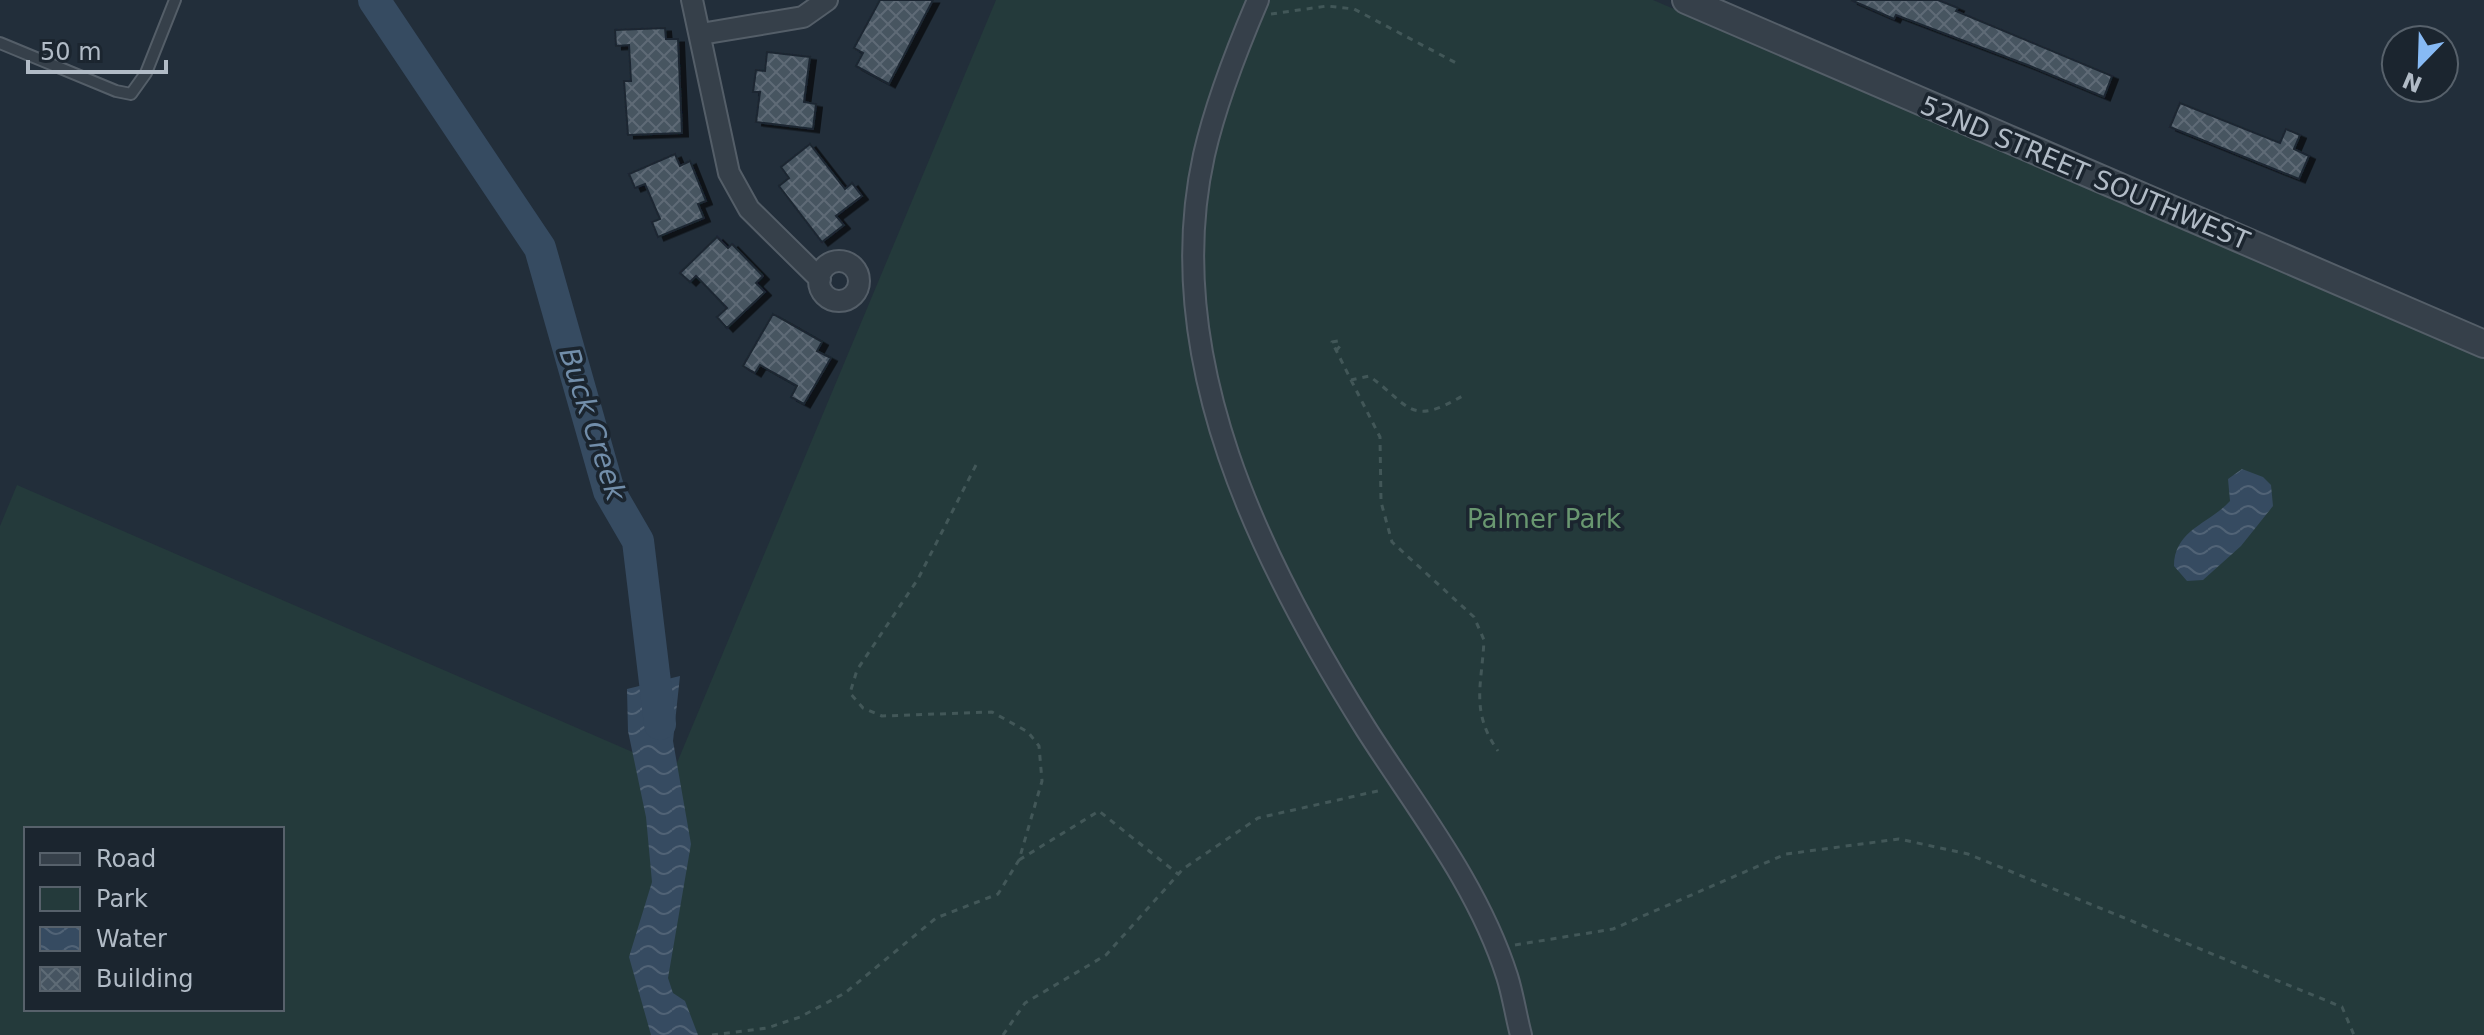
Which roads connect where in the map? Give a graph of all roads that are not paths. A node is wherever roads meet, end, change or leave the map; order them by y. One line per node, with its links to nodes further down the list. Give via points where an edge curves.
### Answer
1 (175, 0): 7 (lane, via 146,73 131,94)
2 (692, 0): 6 (street)
3 (827, 0): 6 (street, via 803,17)
4 (1686, 0): 9 (street, 52ND STREET SOUTHWEST)
5 (1256, 4): 10 (street, via 1204,155 1193,265 1201,354 1234,471 1295,608 1477,904 1507,975)
6 (701, 34): 8 (street, via 729,173 749,209)
7 (0, 43)
8 (820, 279)
9 (2484, 344)
10 (1521, 1035)

